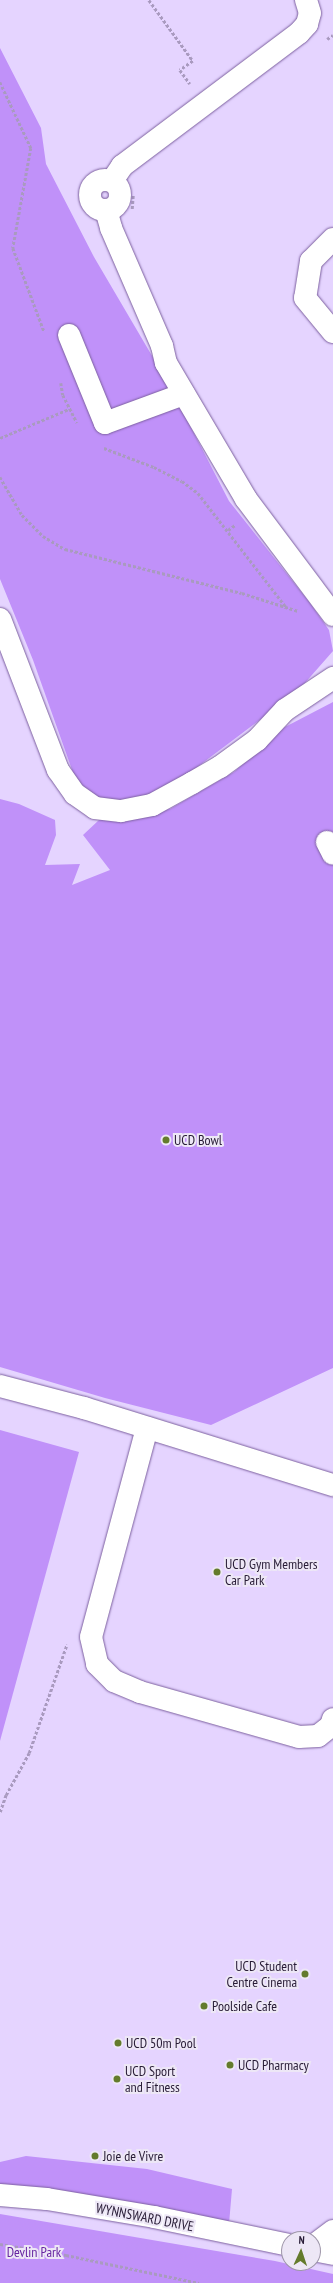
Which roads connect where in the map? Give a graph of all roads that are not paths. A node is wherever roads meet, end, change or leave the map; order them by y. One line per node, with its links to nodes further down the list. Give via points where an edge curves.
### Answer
1 (306, 0): 5 (street, via 310,13 307,24 299,34 122,166 112,181 119,189 119,199 114,207 106,210 110,228 162,346 166,363)
2 (333, 239): 3 (street, via 311,261 305,298)
3 (333, 332)
4 (69, 335): 5 (street, via 105,423)
5 (184, 394): 6 (street, via 246,499)
6 (333, 615)
7 (0, 619): 8 (street, via 58,770 75,794 95,808 121,811 152,804 220,766 257,740 285,710)
8 (333, 678)
9 (0, 1386): 10 (street)
10 (147, 1428): 11 (street); 12 (street, via 91,1637 97,1664 114,1681 140,1692 299,1737 318,1736 331,1726)
11 (333, 1485)
12 (333, 1719)
13 (0, 2195): 16 (street, WYNNSWARD DRIVE, via 47,2199 154,2217)
14 (333, 2231): 15 (street)
15 (321, 2240)
16 (281, 2243)
17 (321, 2252): 18 (street)
18 (333, 2254)

